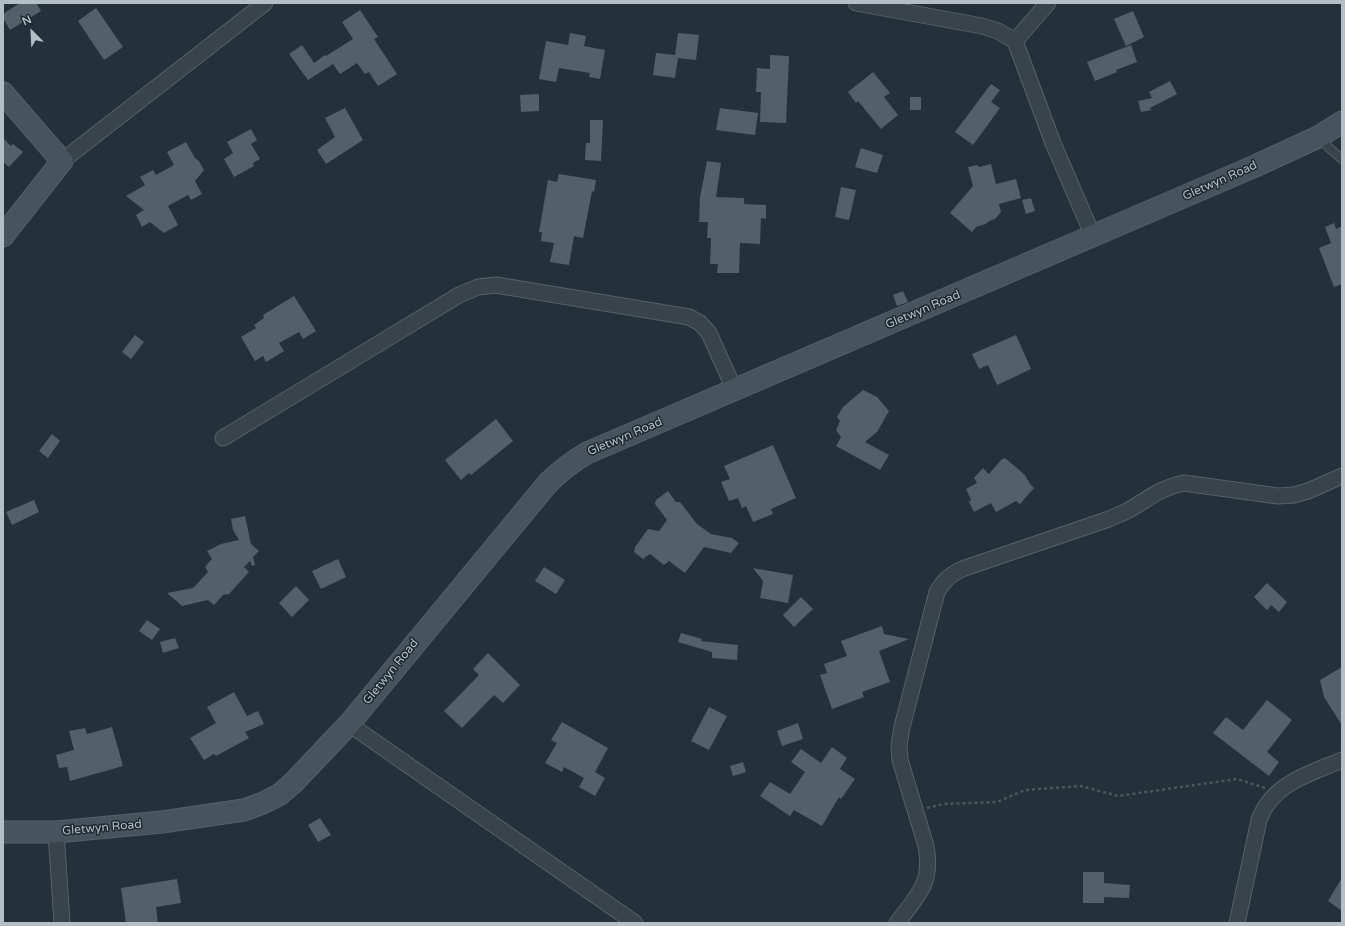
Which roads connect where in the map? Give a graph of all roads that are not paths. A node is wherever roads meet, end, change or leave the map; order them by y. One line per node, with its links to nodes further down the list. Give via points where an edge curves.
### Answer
1 (265, 3): 9 (street)
2 (856, 3): 4 (street, via 982,26 998,31)
3 (1048, 3): 4 (street)
4 (1015, 41): 11 (street, via 1053,143)
5 (3, 93): 9 (street)
6 (1342, 122): 7 (street, Gletwyn Road)
7 (1318, 137): 8 (lane); 11 (street, Gletwyn Road)
8 (1342, 159)
9 (62, 161): 10 (street)
10 (3, 236)
11 (1093, 236): 12 (street, Gletwyn Road)
12 (735, 391): 13 (street, via 710,333 689,317 496,285 459,295); 15 (street, Gletwyn Road, via 587,454 564,468 548,483)
13 (223, 438)
14 (1342, 476): 21 (street, via 1308,491 1278,496 1184,483 1171,486 1109,519 962,569 943,582 938,592 899,745 900,760 926,846 927,875 921,892)
15 (349, 724): 18 (street, Gletwyn Road, via 294,783 263,803 244,810 162,822); 20 (street)
16 (1342, 760): 22 (street, via 1296,780 1278,792 1266,805 1259,820)
17 (3, 832): 18 (street, Gletwyn Road)
18 (56, 832): 19 (street)
19 (62, 923)
20 (634, 923)
21 (897, 923)
22 (1237, 923)

